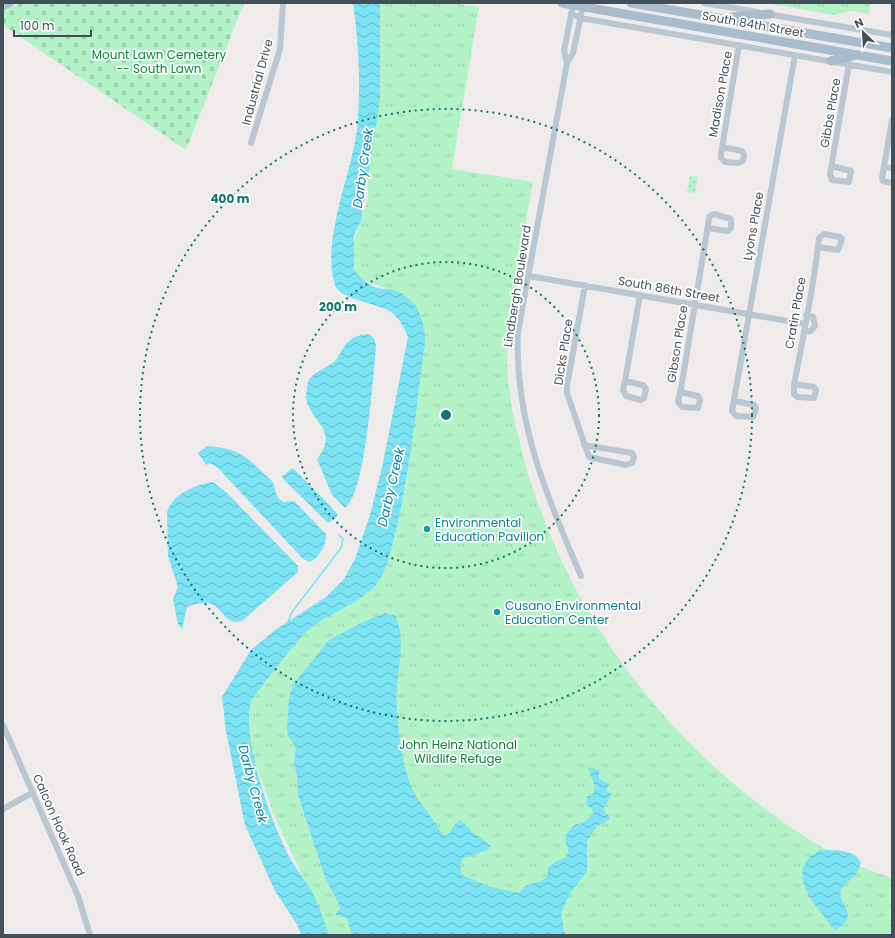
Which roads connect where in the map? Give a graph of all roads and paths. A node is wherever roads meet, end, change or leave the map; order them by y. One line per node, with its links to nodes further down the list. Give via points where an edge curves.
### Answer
1 (9, 3): 6 (main road)
2 (283, 3): 23 (street, Industrial Drive, via 280,49)
3 (562, 3): 8 (main road, South 84th Street)
4 (631, 3): 11 (main road, South 84th Street)
5 (704, 3): 9 (street, South 84th Street)
6 (3, 5)
7 (583, 6): 8 (main road, South 84th Street); 10 (street, Lindbergh Boulevard); 16 (main road, South 84th Street)
8 (572, 9): 10 (street, South 84th Street); 19 (street, Lindbergh Boulevard, via 564,50)
9 (770, 14): 11 (main road); 12 (street, South 84th Street)
10 (580, 18): 13 (street, South 84th Street); 19 (street, Lindbergh Boulevard, via 573,53)
11 (717, 18): 14 (main road, South 84th Street)
12 (892, 36)
13 (740, 46): 15 (street, South 84th Street); 24 (street, Madison Place)
14 (892, 48)
15 (795, 55): 17 (street, South 84th Street); 35 (street, Lyons Place)
16 (858, 55): 17 (main road); 18 (main road, South 84th Street)
17 (831, 60): 20 (street, South 84th Street)
18 (892, 60)
19 (567, 64): 31 (street, Lindbergh Boulevard)
20 (849, 64): 21 (street, South 84th Street); 25 (street, Gibbs Place)
21 (892, 72)
22 (892, 120): 26 (street)
23 (252, 143)
24 (722, 147)
25 (832, 166)
26 (884, 167): 27 (street); 28 (street, via 883,181)
27 (892, 168)
28 (892, 183)
29 (708, 228): 34 (street, Gibson Place)
30 (818, 247): 36 (street, Cratin Place)
31 (529, 276): 32 (street, South 86th Street); 44 (street, Lindbergh Boulevard, via 518,332 517,362 521,398 538,466 554,515)
32 (585, 285): 33 (street, South 86th Street); 43 (street, Dicks Place, via 567,389)
33 (640, 295): 34 (street, South 86th Street); 39 (street)
34 (695, 304): 35 (street, South 86th Street); 41 (street, Gibson Place)
35 (750, 313): 37 (street, South 86th Street); 42 (street, Lyons Place)
36 (806, 315): 37 (street, Cratin Place); 38 (street, via 813,317 816,326 811,332)
37 (805, 324): 38 (street, Cratin Place)
38 (804, 332): 40 (street, Cratin Place)
39 (625, 381)
40 (794, 384)
41 (680, 392)
42 (735, 401)
43 (584, 445): 43 (street, Dicks Place, via 590,458 626,465 632,463 634,457 632,453)
44 (581, 576)
45 (3, 725): 46 (street, Calcon Hook Road)
46 (32, 793): 47 (street); 48 (street, Calcon Hook Road, via 78,896)
47 (3, 809)
48 (90, 935)

